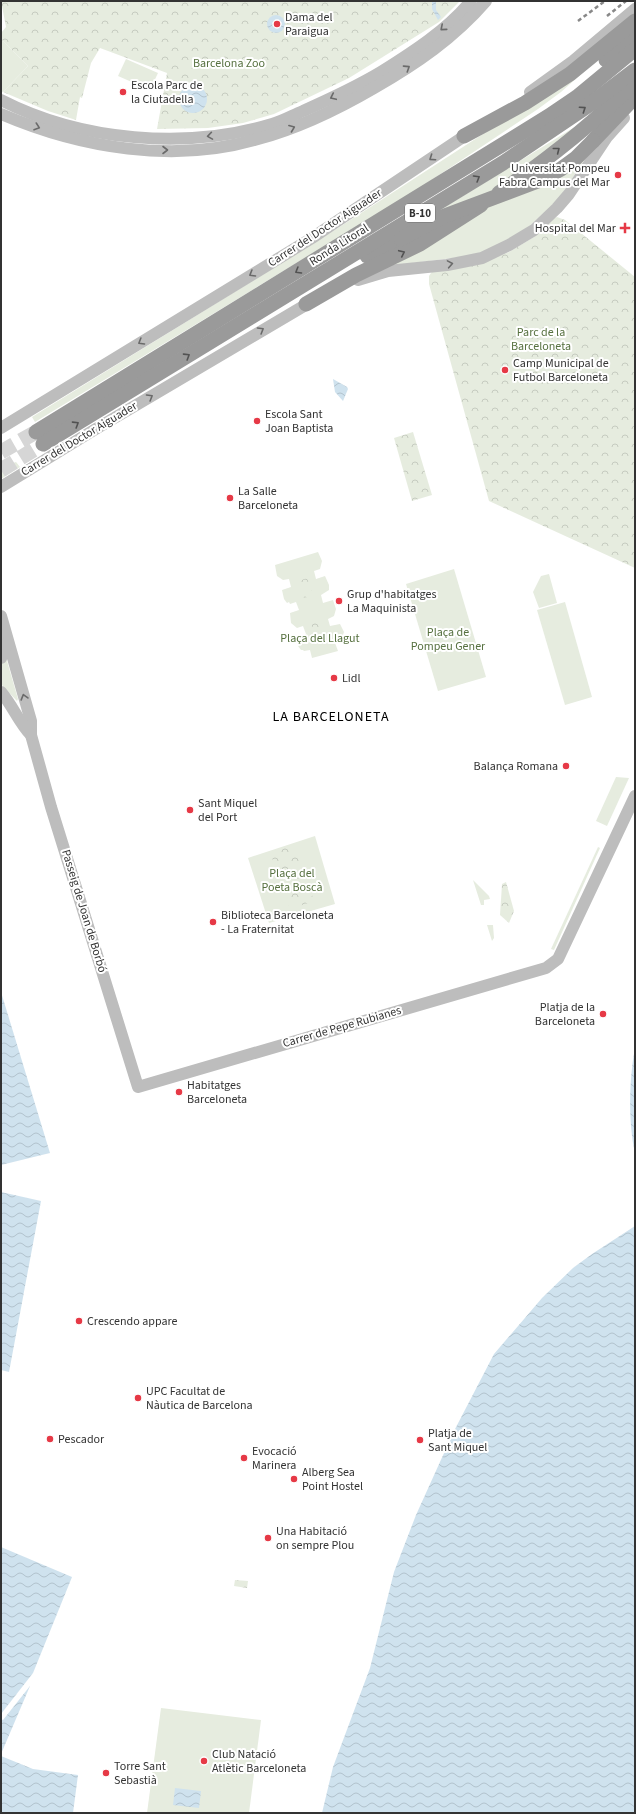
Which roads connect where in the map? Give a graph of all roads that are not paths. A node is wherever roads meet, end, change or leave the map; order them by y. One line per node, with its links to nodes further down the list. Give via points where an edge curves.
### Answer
1 (471, 1): 10 (street, one-way to 10, via 424,45 358,86 273,124 248,130 198,138 146,139 63,125)
2 (486, 1): 12 (street, one-way to 2, via 80,140 151,150 207,149 257,140 320,117 397,75 453,35)
3 (635, 9): 13 (street, Carrer del Doctor Aiguader, via 573,62)
4 (635, 21): 13 (highway, via 570,74)
5 (635, 34): 14 (highway, via 590,76 558,101)
6 (635, 49): 14 (highway, Ronda Litoral / B-10, via 577,97)
7 (635, 70): 15 (highway, Ronda Litoral / B-10, one-way to 7, via 502,163)
8 (635, 82): 16 (highway, one-way to 8, via 356,274 420,244 451,226 574,137)
9 (635, 97): 15 (highway, bridge, via 571,162 543,179 442,217 345,268)
10 (1, 100)
11 (635, 106): 16 (street, Carrer del Doctor Aiguader, one-way to 11, via 358,279 396,270 447,265 482,258 534,230 569,194 608,137)
12 (1, 114)
13 (464, 136): 17 (street, Carrer del Doctor Aiguader, one-way to 17, via 312,238)
14 (461, 169): 15 (highway, Ronda Litoral / B-10, one-way to 15, via 39,438)
15 (288, 293)
16 (306, 304): 18 (street, Carrer del Doctor Aiguader, one-way to 16)
17 (1, 428)
18 (1, 487)
19 (1, 616): 20 (street, Passeig de Joan de Borbó)
20 (8, 642): 21 (street); 23 (street, Passeig de Joan de Borbó, one-way to 20, via 31,721)
21 (1, 658)
22 (1, 692): 23 (street, Passeig de Joan de Borbó)
23 (31, 735): 25 (street, Passeig de Joan de Borbó)
24 (635, 796): 25 (street, Carrer de Pepe Rubianes, via 558,959 546,968)
25 (138, 1087)

